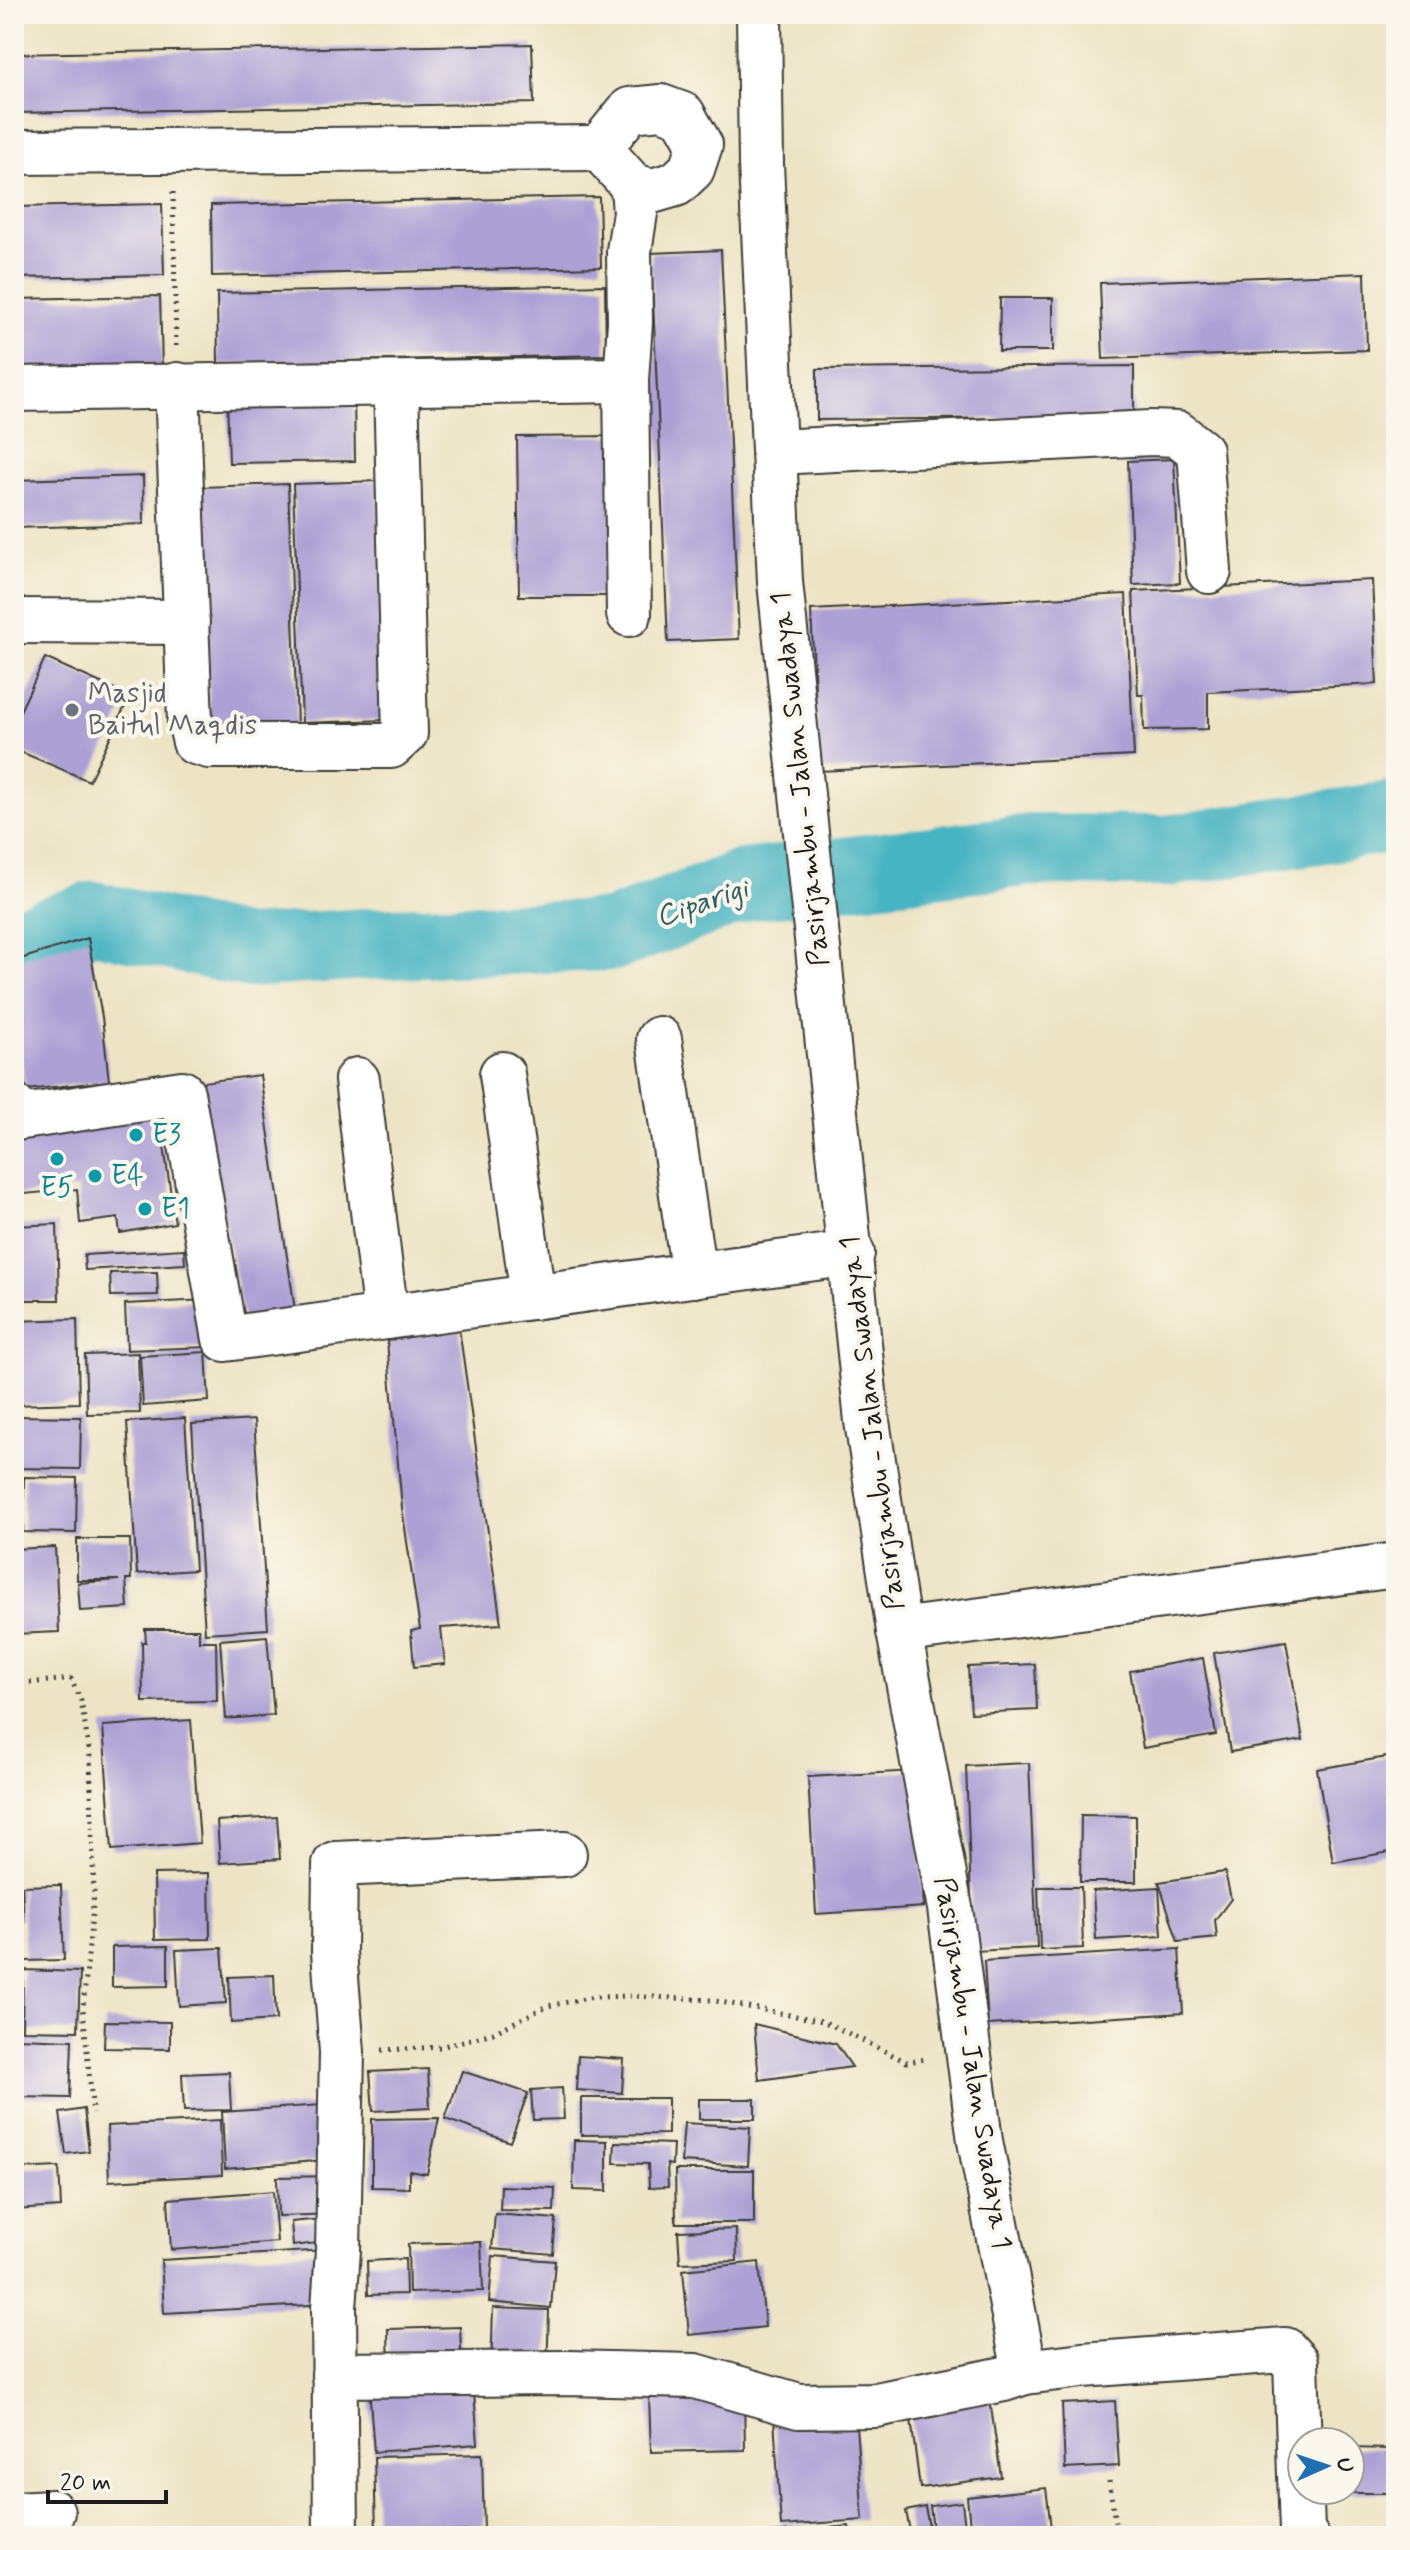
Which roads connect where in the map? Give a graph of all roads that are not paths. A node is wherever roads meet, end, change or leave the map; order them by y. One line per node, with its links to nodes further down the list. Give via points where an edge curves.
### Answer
1 (759, 14): 9 (street, Pasirjambu - Jalan Swadaya 1)
2 (599, 148): 3 (street); 4 (street); 4 (street, via 630,110 661,107 683,115 700,145 692,169 664,188)
3 (14, 152)
4 (633, 186): 5 (street)
5 (626, 380): 6 (street); 11 (street)
6 (396, 384): 7 (street); 13 (street, via 405,733 398,741 391,746 195,742)
7 (177, 385): 8 (street); 13 (street)
8 (14, 389)
9 (776, 452): 10 (street, via 1178,434 1200,451); 18 (street, Pasirjambu - Jalan Swadaya 1, via 780,582)
10 (1209, 571)
11 (629, 614)
12 (14, 621): 13 (street)
13 (187, 622)
14 (659, 1039): 19 (street)
15 (502, 1074): 20 (street)
16 (357, 1080): 21 (street)
17 (14, 1107): 21 (street, via 16,1118 182,1093 225,1339)
18 (852, 1253): 19 (street); 23 (street, Pasirjambu - Jalan Swadaya 1, via 867,1421)
19 (694, 1275): 20 (street)
20 (533, 1297): 21 (street)
21 (386, 1317)
22 (1396, 1565): 23 (street)
23 (899, 1631): 25 (street, Pasirjambu - Jalan Swadaya 1, via 950,1908 983,2156)
24 (564, 1854): 26 (street, via 335,1864 334,1952 342,2052)
25 (1025, 2372): 26 (street, via 876,2405 814,2406 695,2376); 28 (street, via 1285,2350 1296,2362)
26 (334, 2375): 27 (street)
27 (336, 2536)
28 (1306, 2536)

